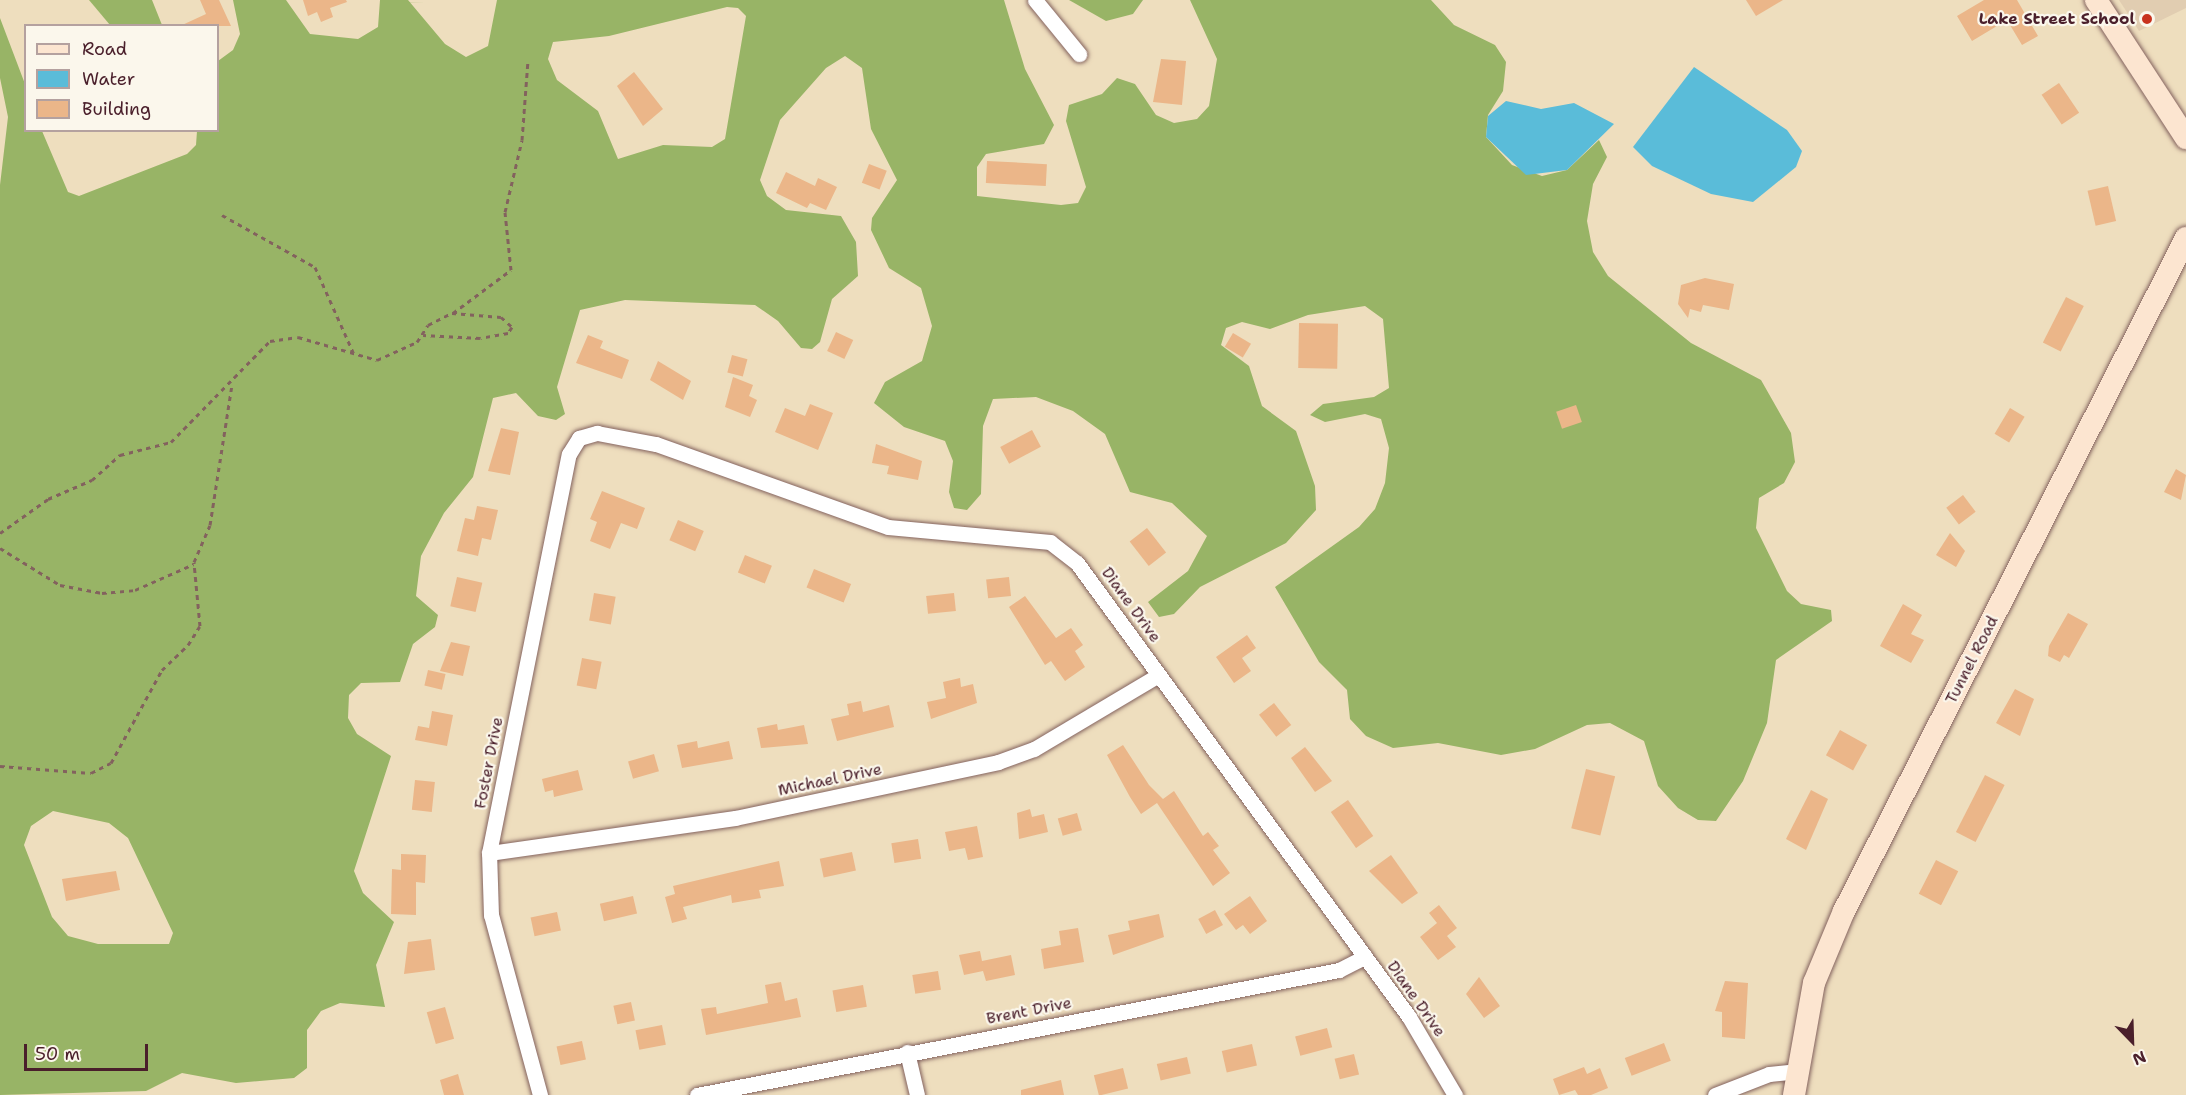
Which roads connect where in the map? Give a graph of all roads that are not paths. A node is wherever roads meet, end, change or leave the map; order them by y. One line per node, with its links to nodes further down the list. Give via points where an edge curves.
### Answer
1 (1035, 0): 3 (street)
2 (2096, 0): 4 (main road)
3 (1079, 54)
4 (2186, 138)
5 (2186, 238): 11 (main road, Tunnel Road, via 1844,911 1814,983)
6 (579, 438): 7 (street, Diane Drive, via 597,434 656,444 888,527 1050,542 1077,563); 8 (street, Foster Drive, via 569,454)
7 (1157, 676): 8 (street, Michael Drive, via 1034,749 998,762 735,818); 9 (street, Diane Drive)
8 (489, 854): 12 (street, Foster Drive, via 491,915)
9 (1365, 957): 10 (street, Brent Drive, via 1339,969); 15 (street, Diane Drive)
10 (908, 1052): 13 (street, Brent Drive); 14 (street)
11 (1796, 1071): 16 (street, via 1769,1074); 17 (main road, Tunnel Road)
12 (540, 1095)
13 (697, 1095)
14 (916, 1095)
15 (1455, 1095)
16 (1715, 1095)
17 (1794, 1095)

